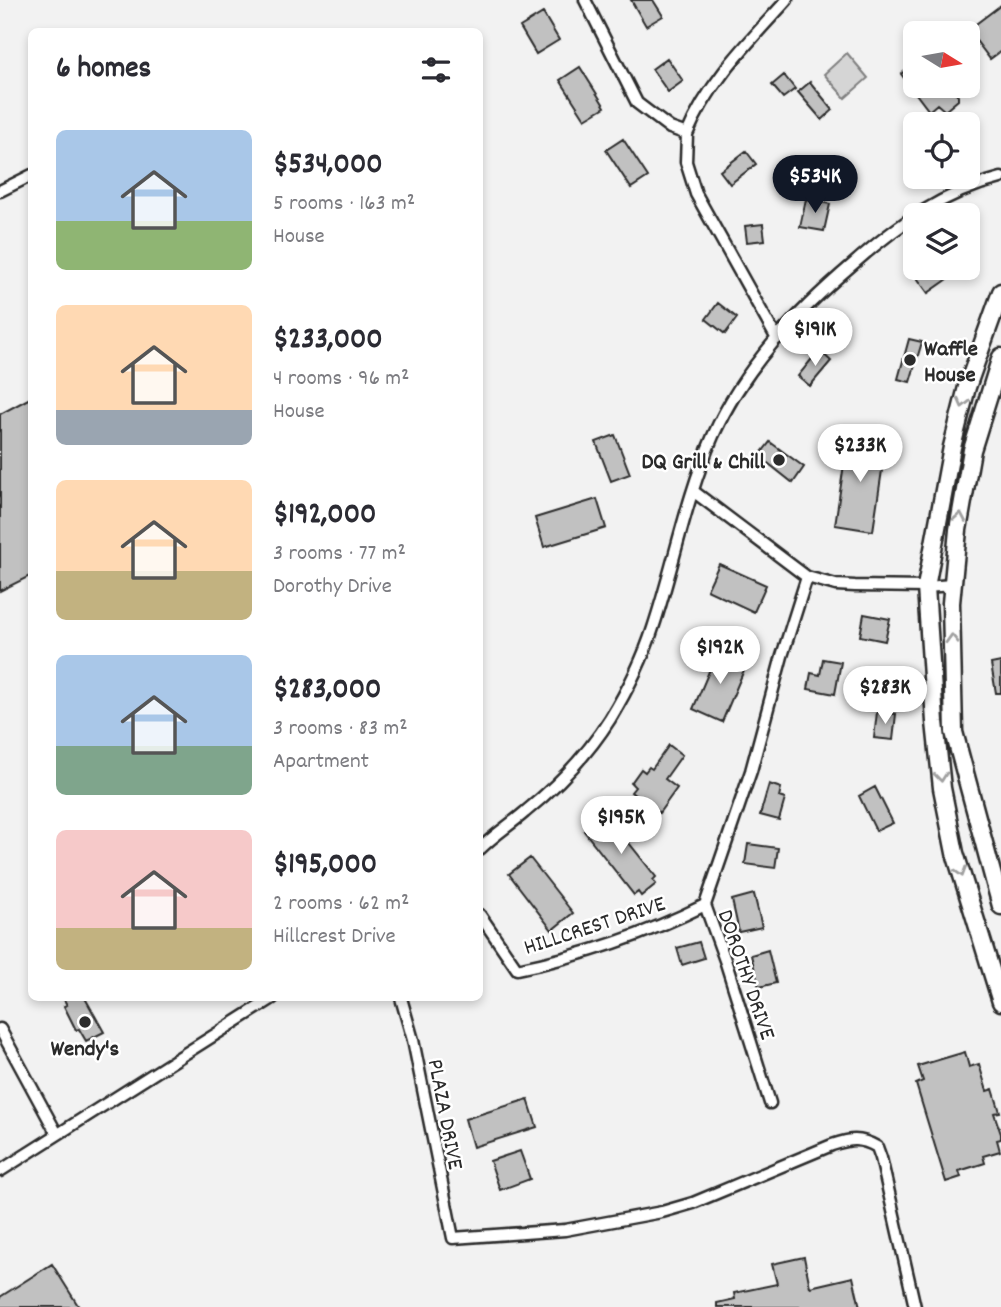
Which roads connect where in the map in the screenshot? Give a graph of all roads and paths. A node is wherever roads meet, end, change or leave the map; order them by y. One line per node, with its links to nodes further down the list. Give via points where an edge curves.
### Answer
1 (585, 0): 3 (street, via 637,103 670,128)
2 (787, 0): 3 (street, via 721,73)
3 (687, 134): 8 (street, via 686,162 696,194)
4 (28, 177): 6 (street)
5 (1001, 178): 8 (street, via 919,211 828,286)
6 (0, 191)
7 (1001, 292): 13 (main road, one-way to 13, via 967,387)
8 (777, 339): 10 (street, via 736,391)
9 (1001, 357): 12 (main road, one-way to 9, via 972,450)
10 (693, 491): 11 (street); 14 (street, via 652,631 609,720 555,787)
11 (807, 577): 13 (street, via 836,585); 15 (street, DOROTHY DRIVE, via 751,771)
12 (952, 584): 13 (street); 16 (main road, one-way to 12, via 954,732)
13 (926, 587): 20 (main road, one-way to 20, via 942,788 955,853)
14 (483, 847)
15 (705, 905): 17 (street, HILLCREST DRIVE, via 635,936 517,969); 22 (street, DOROTHY DRIVE)
16 (1001, 906)
17 (483, 919)
18 (268, 1001): 23 (street)
19 (402, 1001): 25 (street, PLAZA DRIVE, via 453,1238 565,1230 662,1212 832,1145 852,1138 866,1140 877,1147 881,1158)
20 (1001, 1002)
21 (0, 1028): 23 (street)
22 (770, 1103)
23 (57, 1133): 24 (street)
24 (0, 1171)
25 (915, 1307)

